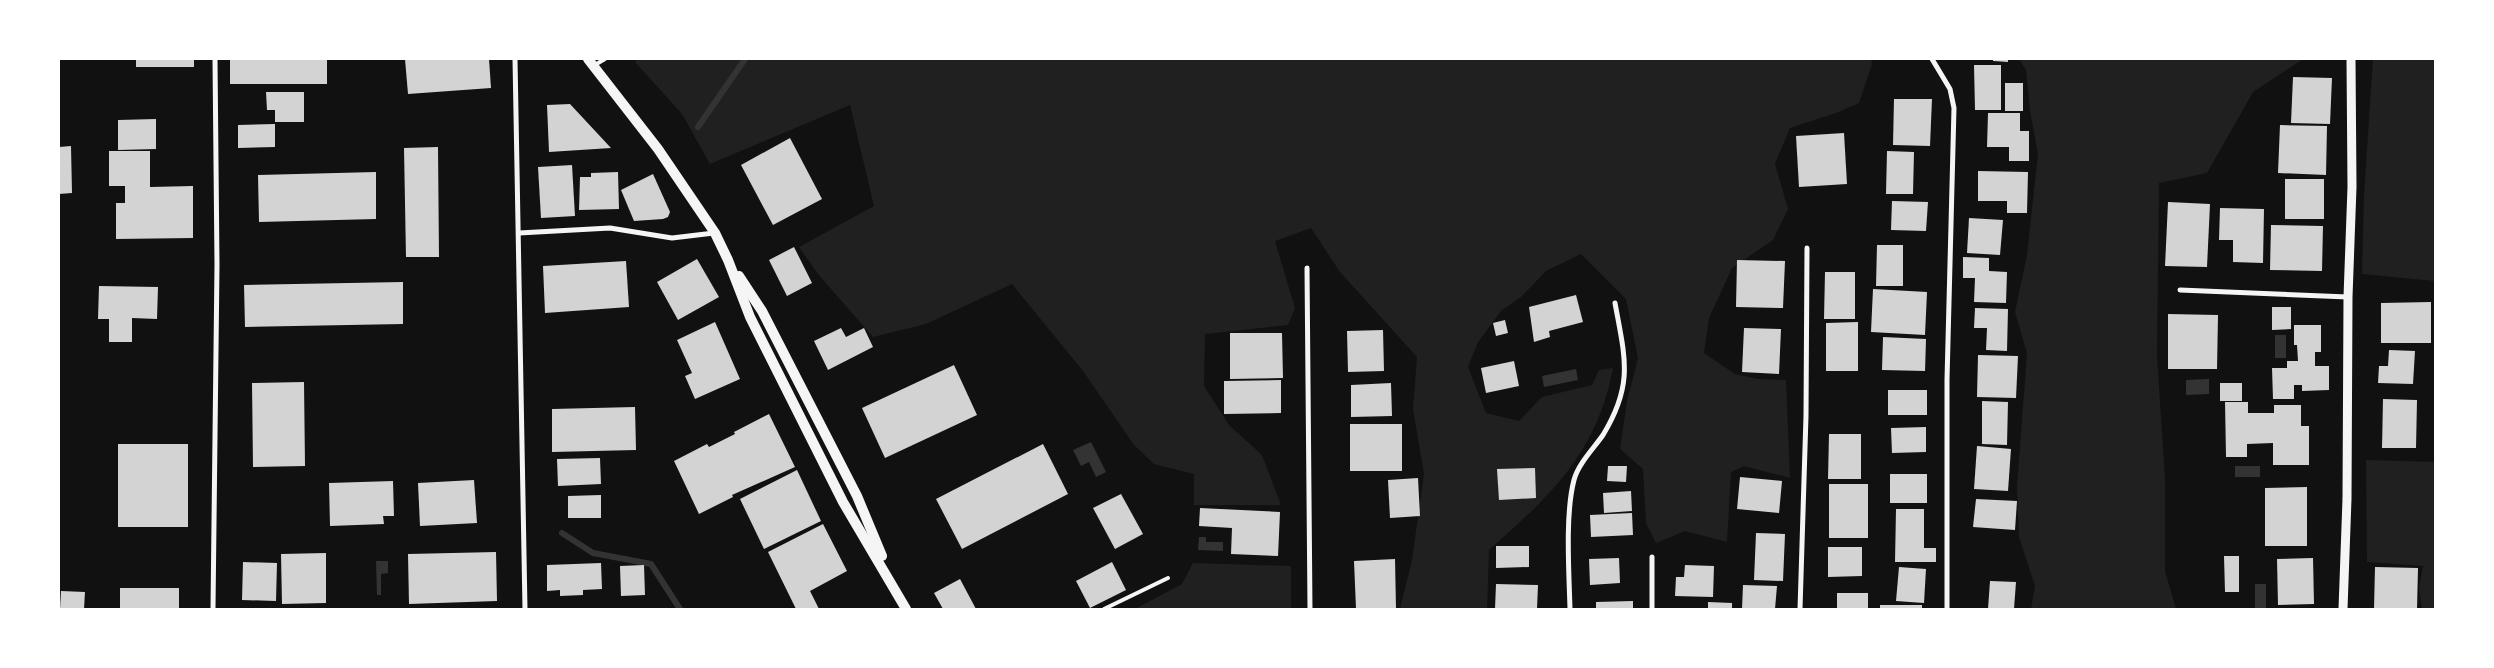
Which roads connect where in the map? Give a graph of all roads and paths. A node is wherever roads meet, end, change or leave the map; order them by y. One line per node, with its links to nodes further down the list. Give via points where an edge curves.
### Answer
1 (216, 59): 16 (street, via 218,250)
2 (515, 59): 7 (street)
3 (605, 59): 6 (lane)
4 (1932, 59): 24 (street, via 1950,89 1954,108 1947,380)
5 (2351, 59): 12 (street, via 2352,187)
6 (590, 62): 8 (main road, via 658,148)
7 (519, 233): 8 (street, via 610,228 672,238); 17 (street)
8 (715, 233): 18 (main road, via 750,317 840,494)
9 (1807, 248): 23 (street)
10 (1307, 268): 20 (street)
11 (2180, 290): 12 (street)
12 (2348, 297): 25 (street)
13 (1615, 303): 21 (street, via 1624,350 1625,383 1616,412 1574,477 1569,554)
14 (1652, 557): 22 (street)
15 (1168, 578): 19 (lane)
16 (213, 609)
17 (525, 609)
18 (906, 609)
19 (1104, 609)
20 (1310, 609)
21 (1570, 609)
22 (1652, 609)
23 (1800, 609)
24 (1947, 609)
25 (2344, 609)

